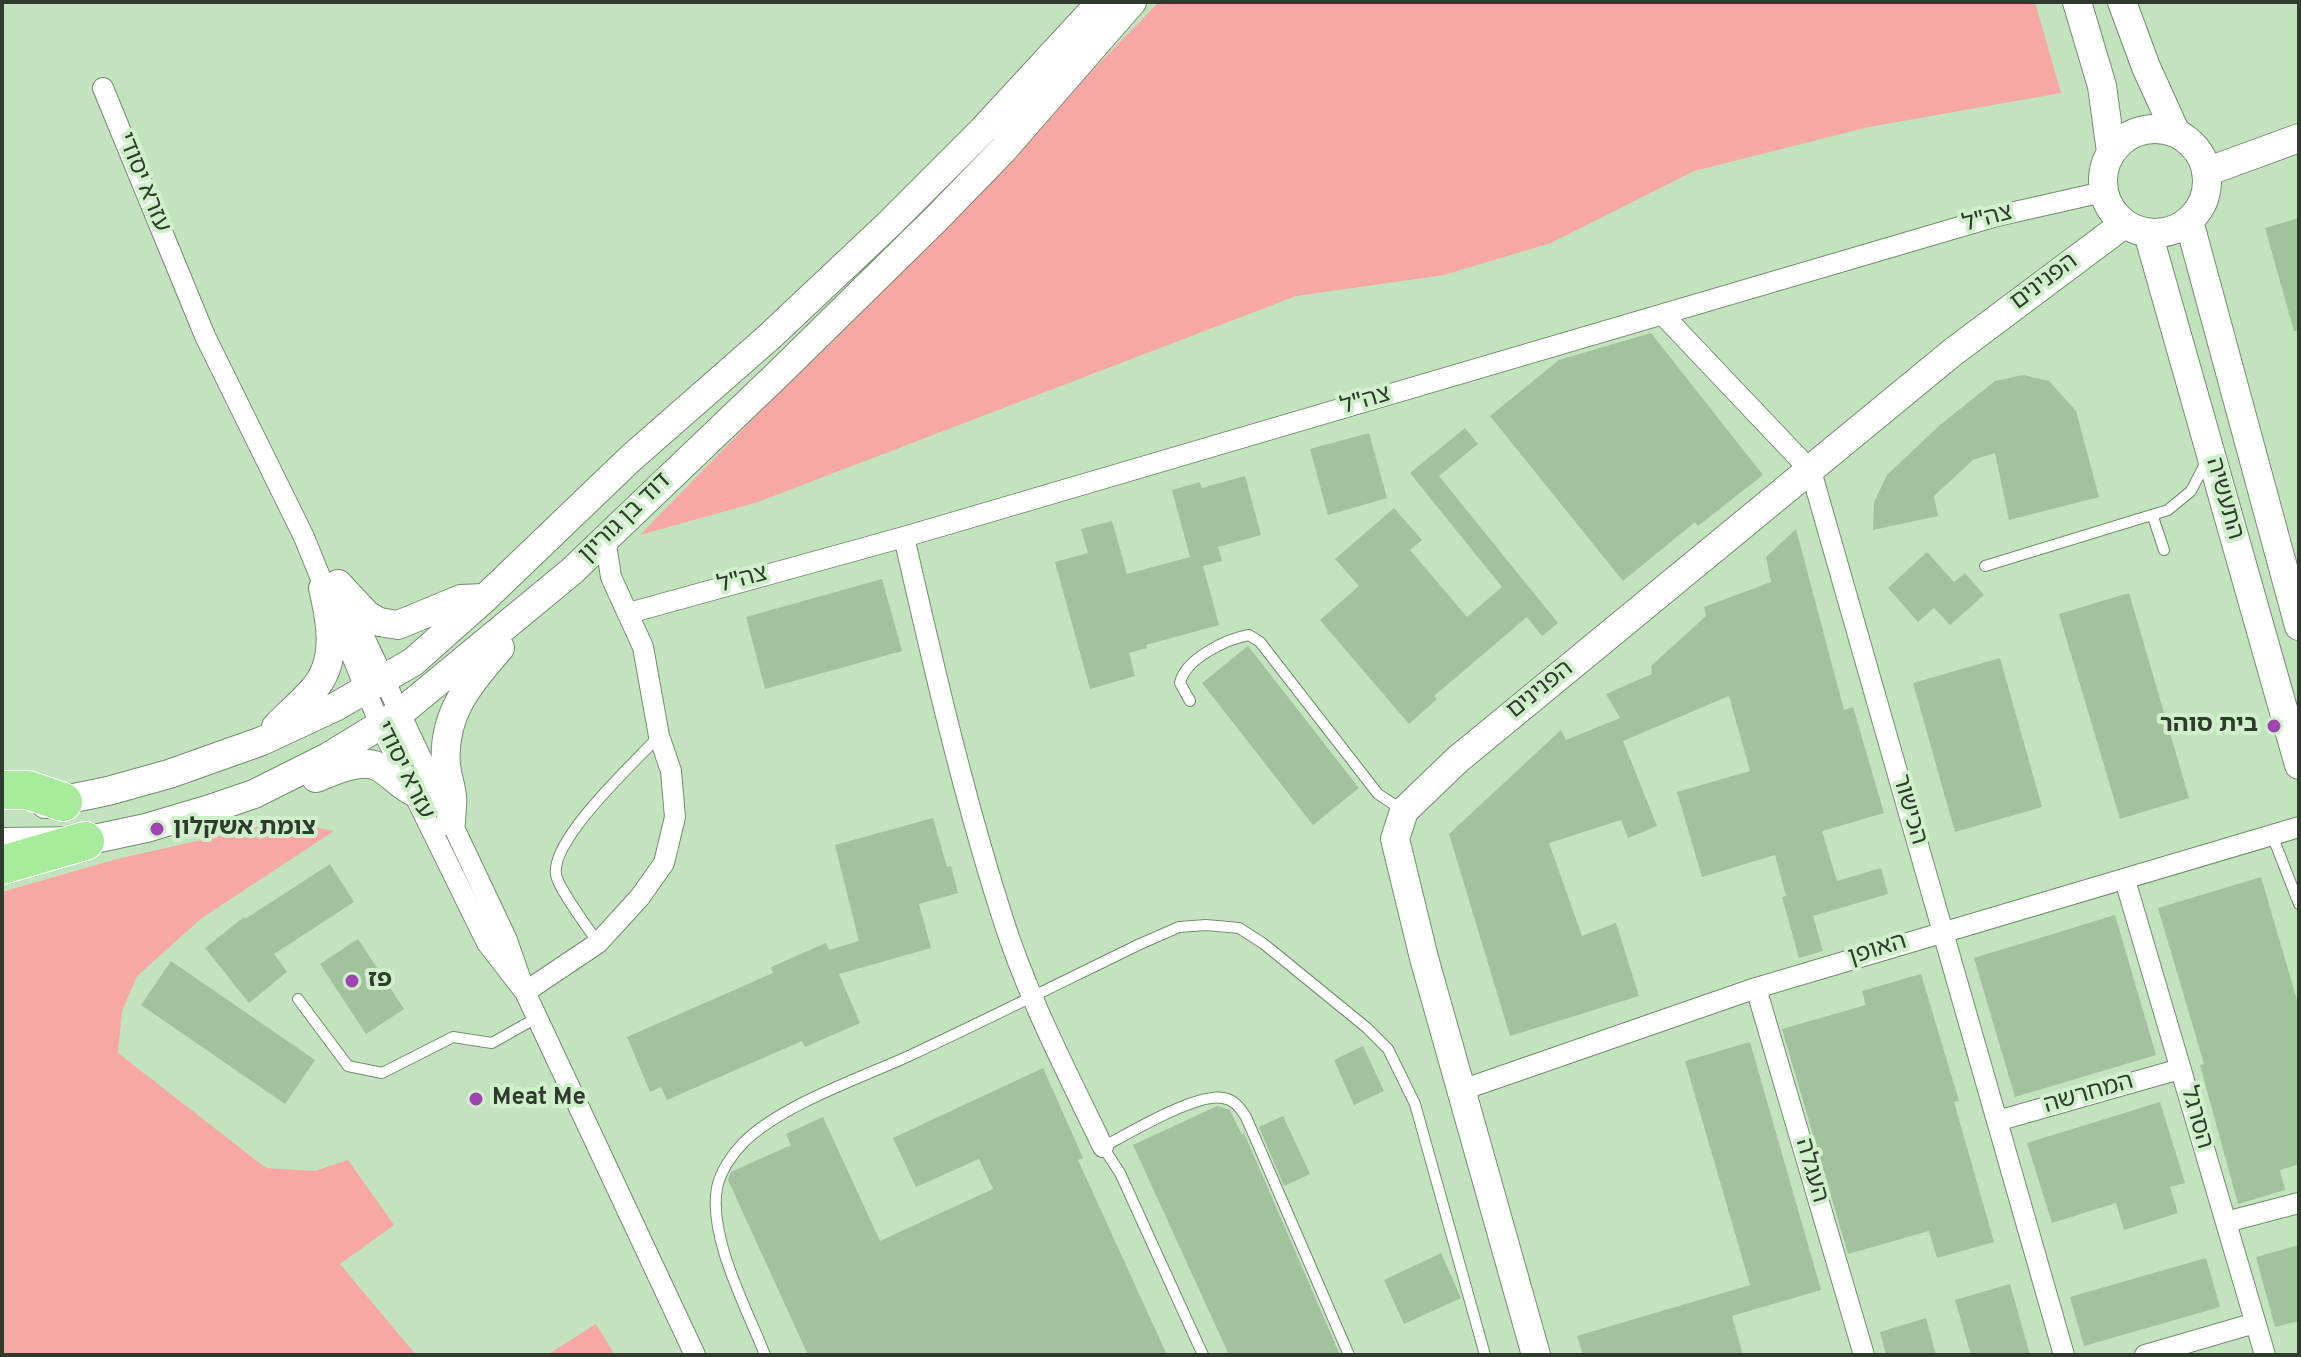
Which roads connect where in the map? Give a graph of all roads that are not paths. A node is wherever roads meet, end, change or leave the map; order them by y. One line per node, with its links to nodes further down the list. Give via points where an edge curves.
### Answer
1 (1101, 2): 22 (main road, דוד בן גוריון, via 888,225)
2 (1132, 2): 16 (main road, דוד בן גוריון, via 937,218)
3 (2077, 2): 8 (main road, via 2102,86)
4 (2122, 2): 6 (main road)
5 (103, 88): 21 (street, עזרא יסודי, via 205,336)
6 (2176, 133): 8 (main road, via 2140,131); 9 (main road, via 2201,156)
7 (2299, 138): 9 (main road)
8 (2111, 152): 10 (main road)
9 (2206, 172): 11 (main road, via 2203,198)
10 (2103, 192): 12 (main road, via 2114,215); 13 (street, צה"ל, via 1997,216)
11 (2189, 221): 12 (main road, via 2163,233); 25 (main road, התעשיה)
12 (2136, 228): 14 (main road, התעשיה); 15 (main road, הפנינים, via 1953,352)
13 (1663, 315): 15 (street, הכישור); 18 (street, צה"ל)
14 (2210, 455): 17 (lane, via 2191,491); 31 (main road, התעשיה)
15 (1811, 471): 37 (main road, הפנינים, via 1457,760); 46 (street, הכישור)
16 (630, 515): 23 (main road, דוד בן גוריון); 24 (street, via 606,544 611,577)
17 (2153, 517): 19 (lane); 20 (lane)
18 (904, 537): 24 (street, צה"ל); 50 (street, via 948,728 1001,915)
19 (2164, 550)
20 (1985, 566)
21 (330, 586): 22 (main road, via 379,622 398,625 461,599); 26 (street, עזרא יסודי); 30 (main road, via 330,658 323,677)
22 (485, 598): 26 (main road, דוד בן גוריון, via 413,662)
23 (531, 606): 28 (main road, דוד בן גוריון); 38 (main road, via 472,680 449,722)
24 (629, 613): 29 (street, via 643,647)
25 (2299, 626)
26 (376, 684): 28 (street, עזרא יסודי); 30 (main road, דוד בן גוריון)
27 (1190, 701): 37 (lane, via 1180,683 1182,673 1236,637 1249,635 1260,642 1378,794)
28 (390, 719): 33 (street, עזרא יסודי); 34 (main road, דוד בן גוריון); 38 (street, עזרא יסודי)
29 (659, 736): 47 (street, via 671,771 675,817 664,863); 47 (lane, via 588,812 557,855 555,876)
30 (262, 741): 35 (main road, דוד בן גוריון, via 169,774)
31 (2299, 765)
32 (2, 790): 35 (highway, via 28,790)
33 (412, 791): 34 (main road, via 375,765 354,765 287,790); 49 (street, עזרא יסודי, via 487,943)
34 (254, 794): 41 (main road, דוד בן גוריון)
35 (63, 802): 36 (main road, דוד בן גוריון)
36 (2, 808)
37 (1404, 811): 54 (main road, via 1395,839)
38 (451, 822): 49 (street, עזרא יסודי, via 507,940)
39 (2299, 827): 40 (street, האופן)
40 (2272, 835): 44 (street, האופן); 45 (lane)
41 (85, 841): 42 (main road, דוד בן גוריון); 43 (highway)
42 (2, 842)
43 (2, 865)
44 (2125, 880): 46 (street, האופן); 53 (street, הסרגל)
45 (2299, 904)
46 (1943, 932): 48 (street, האופן); 55 (street, הכישור)
47 (598, 943): 49 (street)
48 (1756, 988): 54 (street, האופן); 66 (street, העגלה)
49 (525, 992): 52 (street, עזרא יסודי)
50 (1032, 997): 56 (street); 61 (lane, via 769,1123 725,1166 714,1210 719,1234); 64 (lane, via 1179,927 1239,928 1264,944 1367,1028 1388,1049 1403,1076)
51 (298, 999): 52 (lane, via 348,1066 382,1073 453,1037 492,1043)
52 (538, 1017): 60 (street, עזרא יסודי)
53 (2180, 1069): 55 (street, המחרשה); 58 (street, הסרגל)
54 (1462, 1090): 65 (main road)
55 (1997, 1121): 67 (street, הכישור)
56 (1103, 1147): 62 (lane, via 1120,1173); 63 (lane, via 1209,1097 1238,1105)
57 (2299, 1203): 58 (street)
58 (2226, 1222): 59 (street, הסרגל)
59 (2255, 1323): 68 (street); 69 (street, הסרגל)
60 (695, 1355)
61 (765, 1355)
62 (1203, 1355)
63 (1349, 1355)
64 (1485, 1355)
65 (1536, 1355)
66 (1864, 1355)
67 (2064, 1355)
68 (2145, 1355)
69 (2265, 1355)

